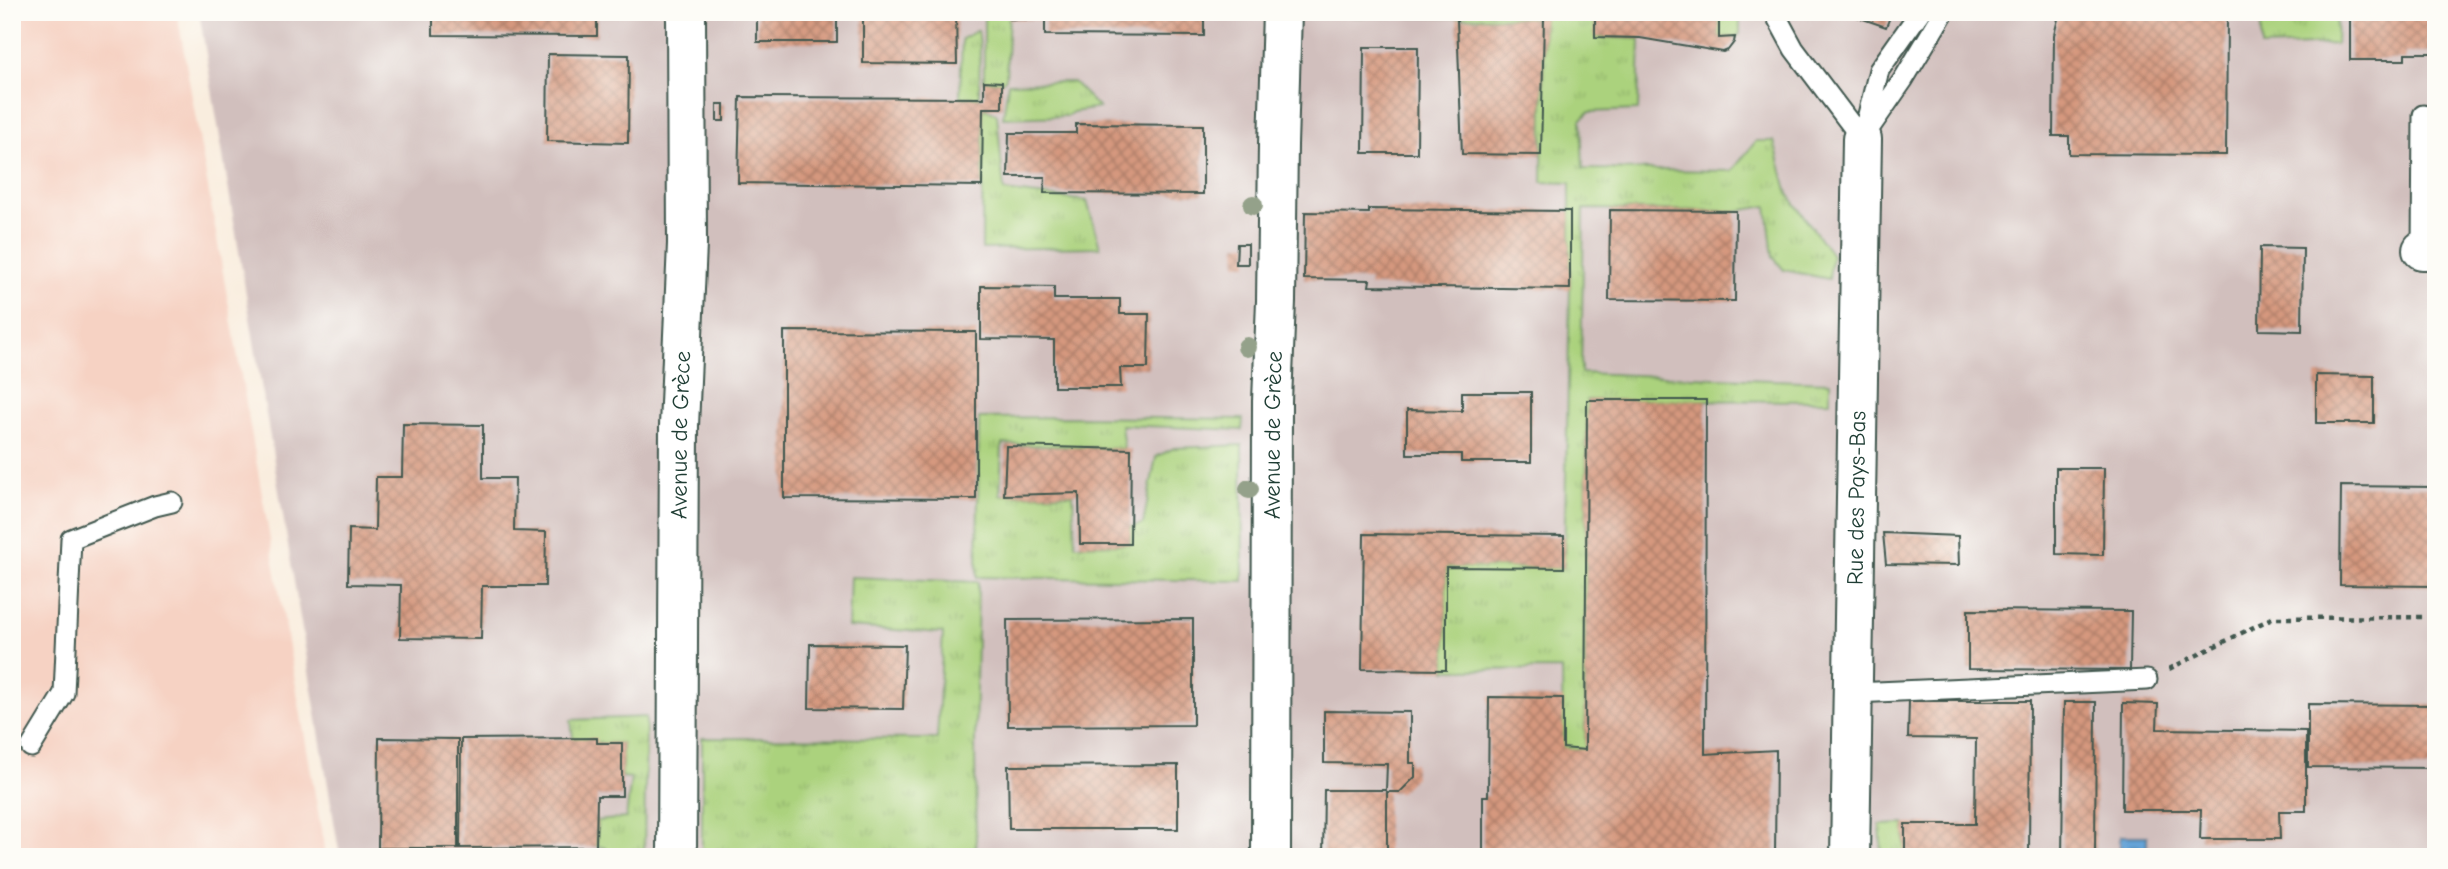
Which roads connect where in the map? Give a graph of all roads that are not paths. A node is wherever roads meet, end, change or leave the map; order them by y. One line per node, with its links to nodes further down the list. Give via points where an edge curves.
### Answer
1 (686, 12): 13 (street, Avenue de Grèce)
2 (1282, 12): 14 (street, Avenue de Grèce, via 1272,413)
3 (1774, 12): 7 (lane, via 1794,49)
4 (1920, 12): 7 (lane, via 1879,70)
5 (1944, 12): 7 (lane)
6 (2423, 115): 8 (lane)
7 (1862, 139): 11 (street, Rue des Pays-Bas)
8 (2429, 250)
9 (172, 502): 12 (lane, via 71,539 64,693)
10 (2147, 680): 11 (lane)
11 (1854, 694): 15 (street, Rue des Pays-Bas)
12 (32, 747)
13 (677, 857)
14 (1271, 857)
15 (1850, 857)

